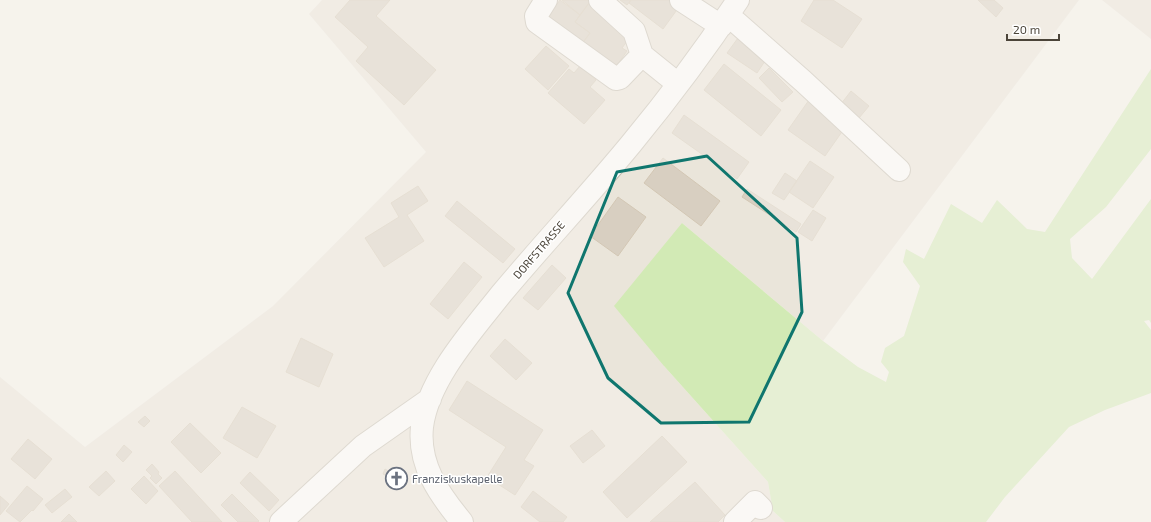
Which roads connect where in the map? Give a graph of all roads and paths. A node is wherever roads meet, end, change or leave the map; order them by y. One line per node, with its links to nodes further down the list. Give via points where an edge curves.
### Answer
1 (546, 0): 5 (street, via 536,16 537,22 616,79)
2 (600, 0): 5 (street, via 634,31)
3 (681, 0): 4 (street)
4 (729, 14): 6 (street, DORFSTRASSE); 7 (street)
5 (642, 55): 6 (street)
6 (678, 84): 8 (street, DORFSTRASSE, via 629,146 490,308 443,374)
7 (899, 170)
8 (430, 399): 10 (street, via 363,446); 11 (street, DORFSTRASSE, via 422,427 424,460 435,485)
9 (761, 508): 12 (street, via 755,502)
10 (281, 522)
11 (462, 522)
12 (735, 522)

